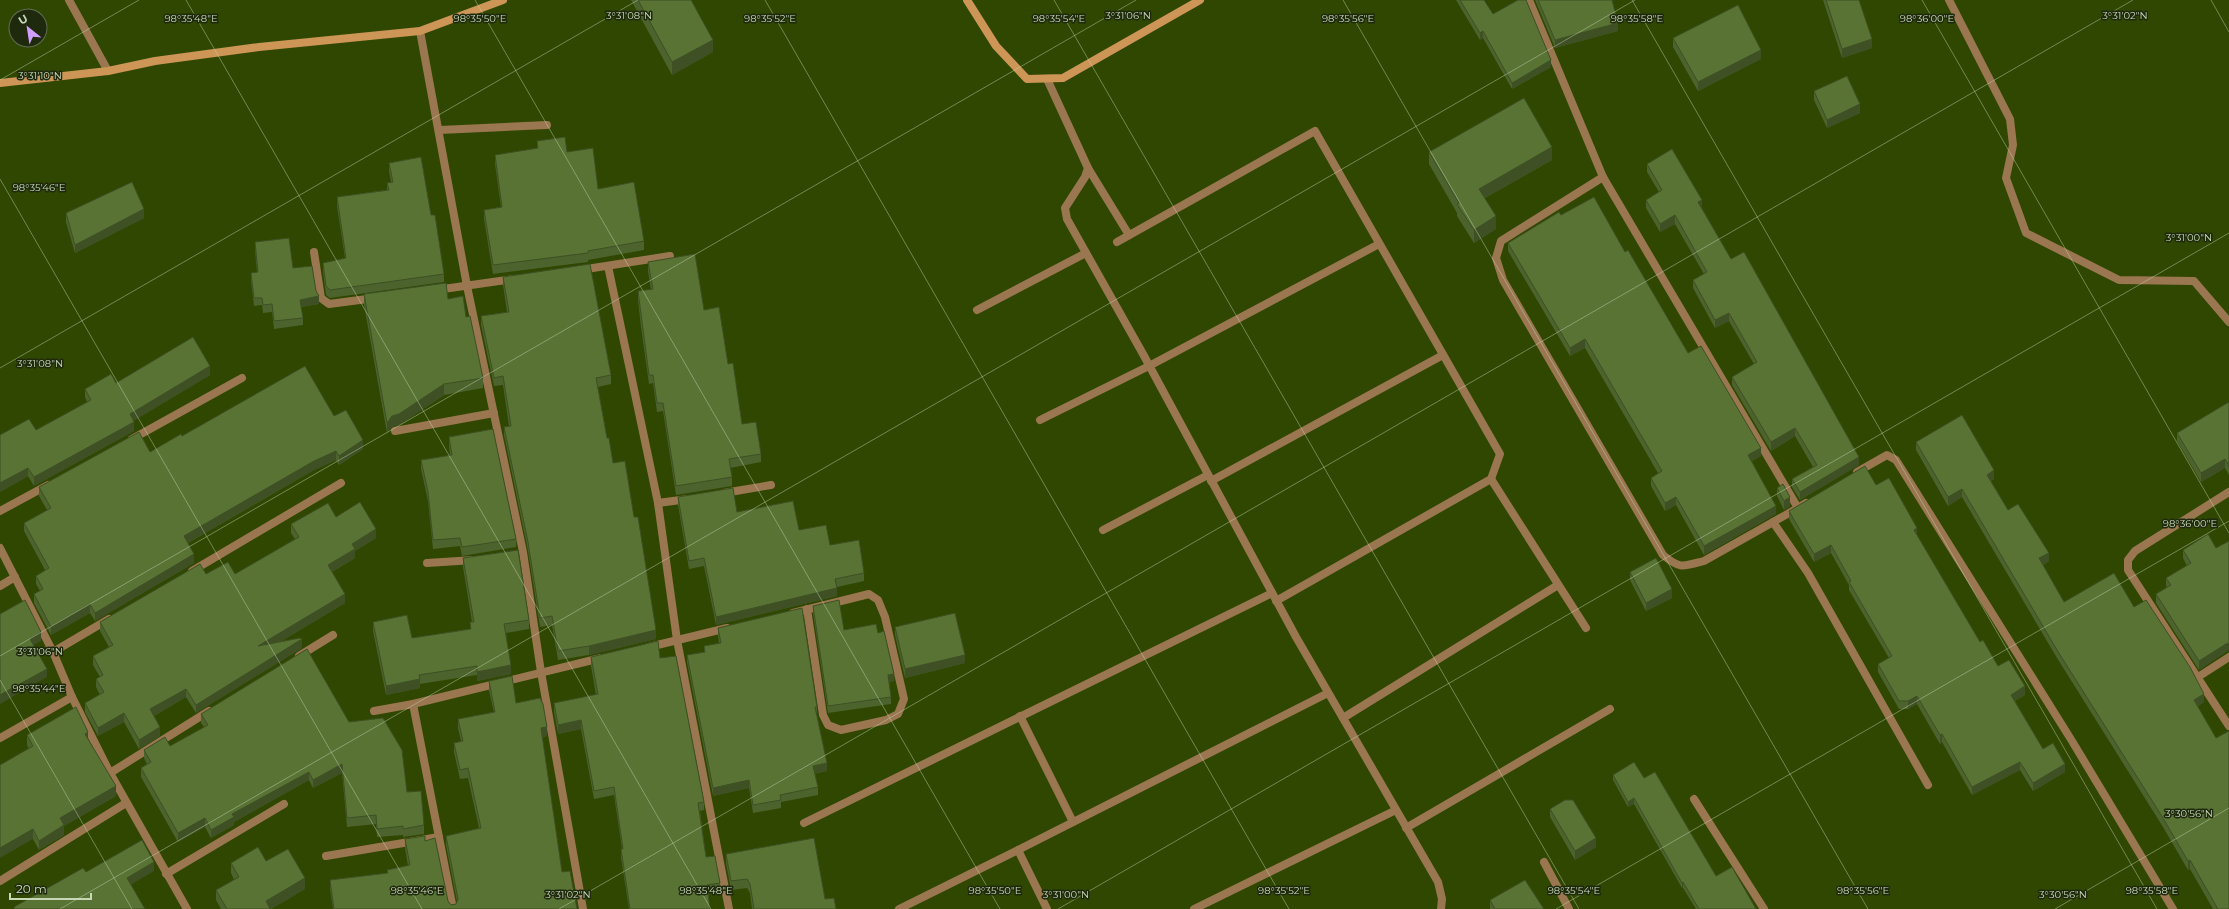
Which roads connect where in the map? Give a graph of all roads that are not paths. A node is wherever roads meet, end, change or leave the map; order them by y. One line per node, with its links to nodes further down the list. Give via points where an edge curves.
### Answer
1 (69, 0): 8 (street)
2 (503, 0): 7 (street)
3 (967, 0): 9 (street, via 996,46 1027,79)
4 (1200, 0): 9 (street, via 1063,78)
5 (1529, 0): 14 (street)
6 (1949, 0): 28 (street, via 2010,119 2013,145 2006,178 2026,232 2119,280 2194,281)
7 (420, 31): 8 (street, via 259,47 156,61); 12 (street)
8 (108, 71): 10 (street)
9 (1047, 79): 13 (street)
10 (0, 83)
11 (547, 125): 12 (street)
12 (440, 130): 24 (street)
13 (1088, 168): 15 (street); 19 (street, via 1065,208 1067,219)
14 (1603, 177): 47 (street); 49 (street, via 1501,241 1496,258 1503,280 1663,555 1676,565 1686,566 1704,561)
15 (1129, 235): 16 (street); 17 (street, via 1315,131)
16 (1117, 242)
17 (1379, 244): 29 (street); 30 (street)
18 (314, 252): 26 (street, via 321,298 324,301 329,304)
19 (1086, 252): 27 (street); 30 (street)
20 (670, 256): 21 (street)
21 (608, 266): 22 (street); 46 (street)
22 (569, 271)
23 (522, 278): 24 (street)
24 (467, 286): 25 (street); 32 (street)
25 (429, 291)
26 (383, 297)
27 (977, 310)
28 (2229, 322)
29 (1443, 355): 37 (street); 38 (street, via 1500,454)
30 (1149, 366): 33 (street); 37 (street)
31 (242, 378): 35 (street)
32 (494, 413): 34 (street); 72 (street)
33 (1040, 420)
34 (395, 431)
35 (124, 443)
36 (1853, 475): 109 (street, via 1887,454 1896,460 2072,741)
37 (1210, 478): 50 (street); 58 (street)
38 (1491, 479): 56 (street); 59 (street)
39 (55, 481): 48 (street)
40 (341, 483): 54 (street)
41 (770, 485): 43 (street)
42 (2229, 492): 73 (street, via 2135,551 2128,560 2131,576)
43 (718, 494)
44 (695, 498): 46 (street)
45 (1812, 500): 47 (street)
46 (658, 504): 66 (street)
47 (1798, 508): 49 (street)
48 (0, 512)
49 (1773, 522): 85 (street, via 1808,573)
50 (1104, 530)
51 (0, 548): 55 (street)
52 (484, 558): 53 (street, via 450,563)
53 (427, 563)
54 (183, 576)
55 (14, 577): 57 (street); 68 (street)
56 (1558, 585): 64 (street); 81 (street)
57 (0, 586)
58 (1272, 593): 59 (street); 80 (street)
59 (1276, 601): 74 (street)
60 (807, 609): 60 (street, via 823,715 828,725 841,730 886,720 898,714 904,699 885,617 878,600 869,594); 61 (street)
61 (784, 615)
62 (115, 616): 68 (street)
63 (738, 626): 66 (street)
64 (1586, 628)
65 (333, 636): 71 (street)
66 (677, 640): 67 (street); 102 (street)
67 (639, 649)
68 (53, 652): 75 (street)
69 (609, 656): 72 (street)
70 (2229, 657): 73 (street)
71 (292, 660)
72 (541, 672): 76 (street); 101 (street)
73 (2198, 676): 82 (street)
74 (1328, 693): 81 (street); 90 (street)
75 (72, 697): 83 (street); 84 (street)
76 (413, 704): 79 (street); 93 (street)
77 (218, 706): 84 (street)
78 (1610, 708): 92 (street)
79 (374, 712)
80 (1020, 716): 90 (street); 91 (street)
81 (1343, 718): 89 (street)
82 (2229, 726)
83 (0, 738)
84 (110, 773): 87 (street)
85 (1928, 785)
86 (1694, 799): 108 (street)
87 (126, 803): 97 (street); 98 (street)
88 (284, 804): 97 (street)
89 (1396, 810): 92 (street); 105 (street)
90 (1073, 822): 94 (street)
91 (804, 823)
92 (1406, 828): 106 (street, via 1438,882 1442,899)
93 (439, 837): 95 (street); 100 (street)
94 (1018, 850): 103 (street); 104 (street)
95 (326, 856)
96 (1544, 862): 107 (street)
97 (166, 874): 99 (street)
98 (0, 881)
99 (187, 909)
100 (453, 909)
101 (583, 909)
102 (729, 909)
103 (899, 909)
104 (1047, 909)
105 (1194, 909)
106 (1441, 909)
107 (1569, 909)
108 (1764, 909)
109 (2173, 909)

